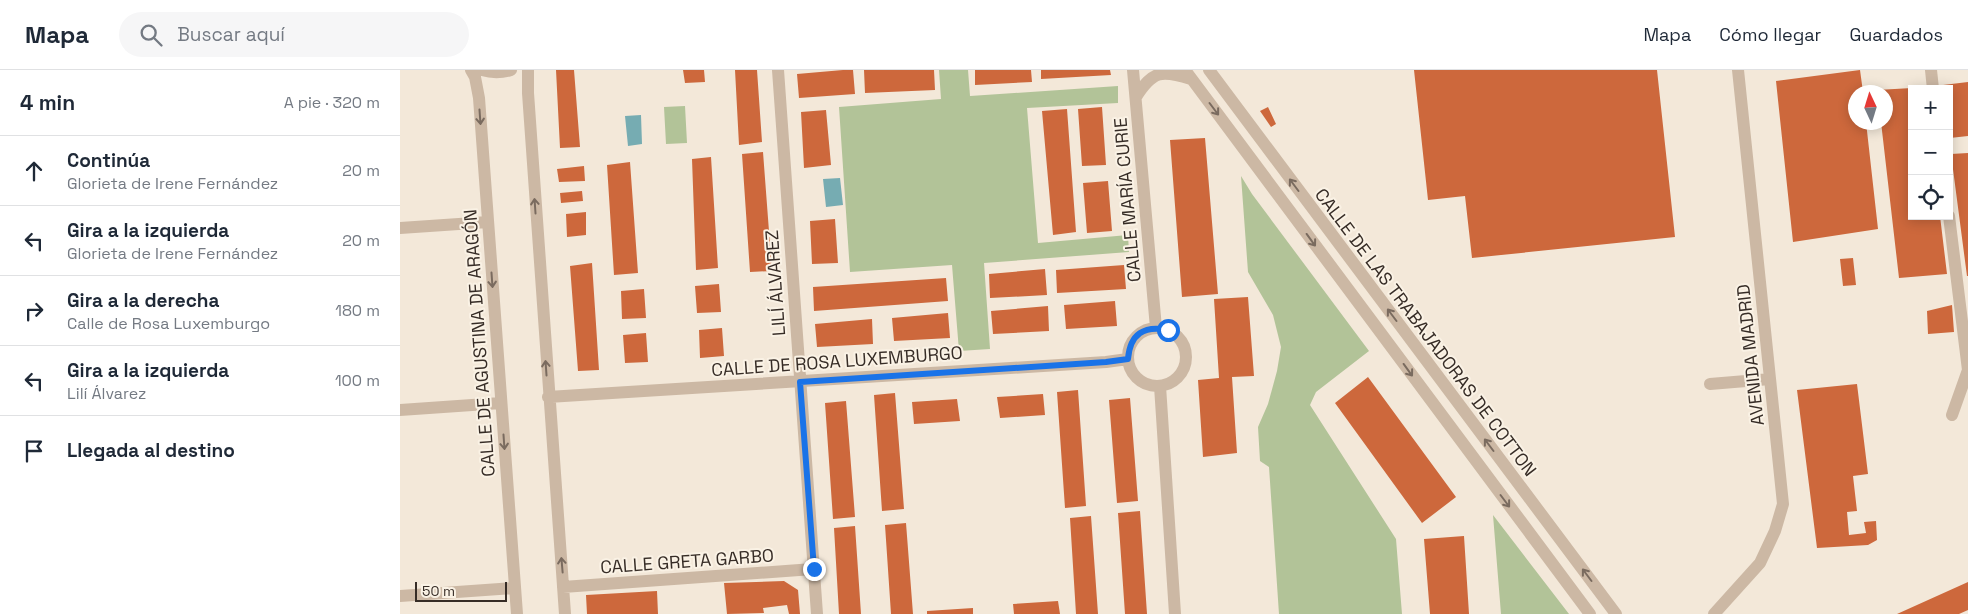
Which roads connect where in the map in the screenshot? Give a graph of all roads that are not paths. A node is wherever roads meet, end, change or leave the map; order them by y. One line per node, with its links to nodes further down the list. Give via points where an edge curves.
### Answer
1 (471, 70): 14 (street, CALLE DE AGUSTINA DE ARAGÓN, one-way to 14, via 479,98)
2 (482, 70): 3 (street)
3 (511, 70)
4 (528, 70): 22 (street, one-way to 4)
5 (778, 70): 19 (street, LILÍ ÁLVAREZ)
6 (1134, 70): 12 (street, CALLE MARÍA CURIE)
7 (1209, 70): 35 (street, CALLE DE LAS TRABAJADORAS DE COTTON, one-way to 7)
8 (1738, 70): 18 (street, AVENIDA MADRID)
9 (1931, 70): 11 (street)
10 (1188, 74): 12 (street, via 1159,72 1146,82); 34 (street, CALLE DE LAS TRABAJADORAS DE COTTON, one-way to 34)
11 (1933, 85)
12 (1136, 97): 16 (street, CALLE MARÍA CURIE)
13 (1949, 220): 25 (street, via 1968,370)
14 (488, 222): 15 (street); 23 (street, CALLE DE AGUSTINA DE ARAGÓN, one-way to 23)
15 (400, 228)
16 (1156, 328): 17 (street, via 1146,330 1132,341); 21 (street, via 1177,336 1185,353 1179,375)
17 (1128, 359): 19 (street, CALLE DE ROSA LUXEMBURGO); 21 (street, via 1130,369 1137,377 1147,384)
18 (1770, 379): 20 (street); 36 (street, AVENIDA MADRID, via 1783,504 1775,532 1760,563)
19 (800, 382): 22 (street, CALLE DE ROSA LUXEMBURGO); 26 (street, LILÍ ÁLVAREZ)
20 (1710, 384)
21 (1160, 386): 33 (street)
22 (548, 397): 28 (street, one-way to 22)
23 (501, 403): 24 (street); 27 (street, CALLE DE AGUSTINA DE ARAGÓN, one-way to 27)
24 (400, 410)
25 (1952, 415)
26 (814, 569): 28 (street, CALLE GRETA GARBO); 32 (street, LILÍ ÁLVAREZ)
27 (515, 588): 29 (street); 30 (street, CALLE DE AGUSTINA DE ARAGÓN)
28 (563, 588): 31 (street)
29 (400, 596)
30 (517, 614)
31 (565, 614)
32 (817, 614)
33 (1175, 614)
34 (1590, 614)
35 (1616, 614)
36 (1714, 614)

